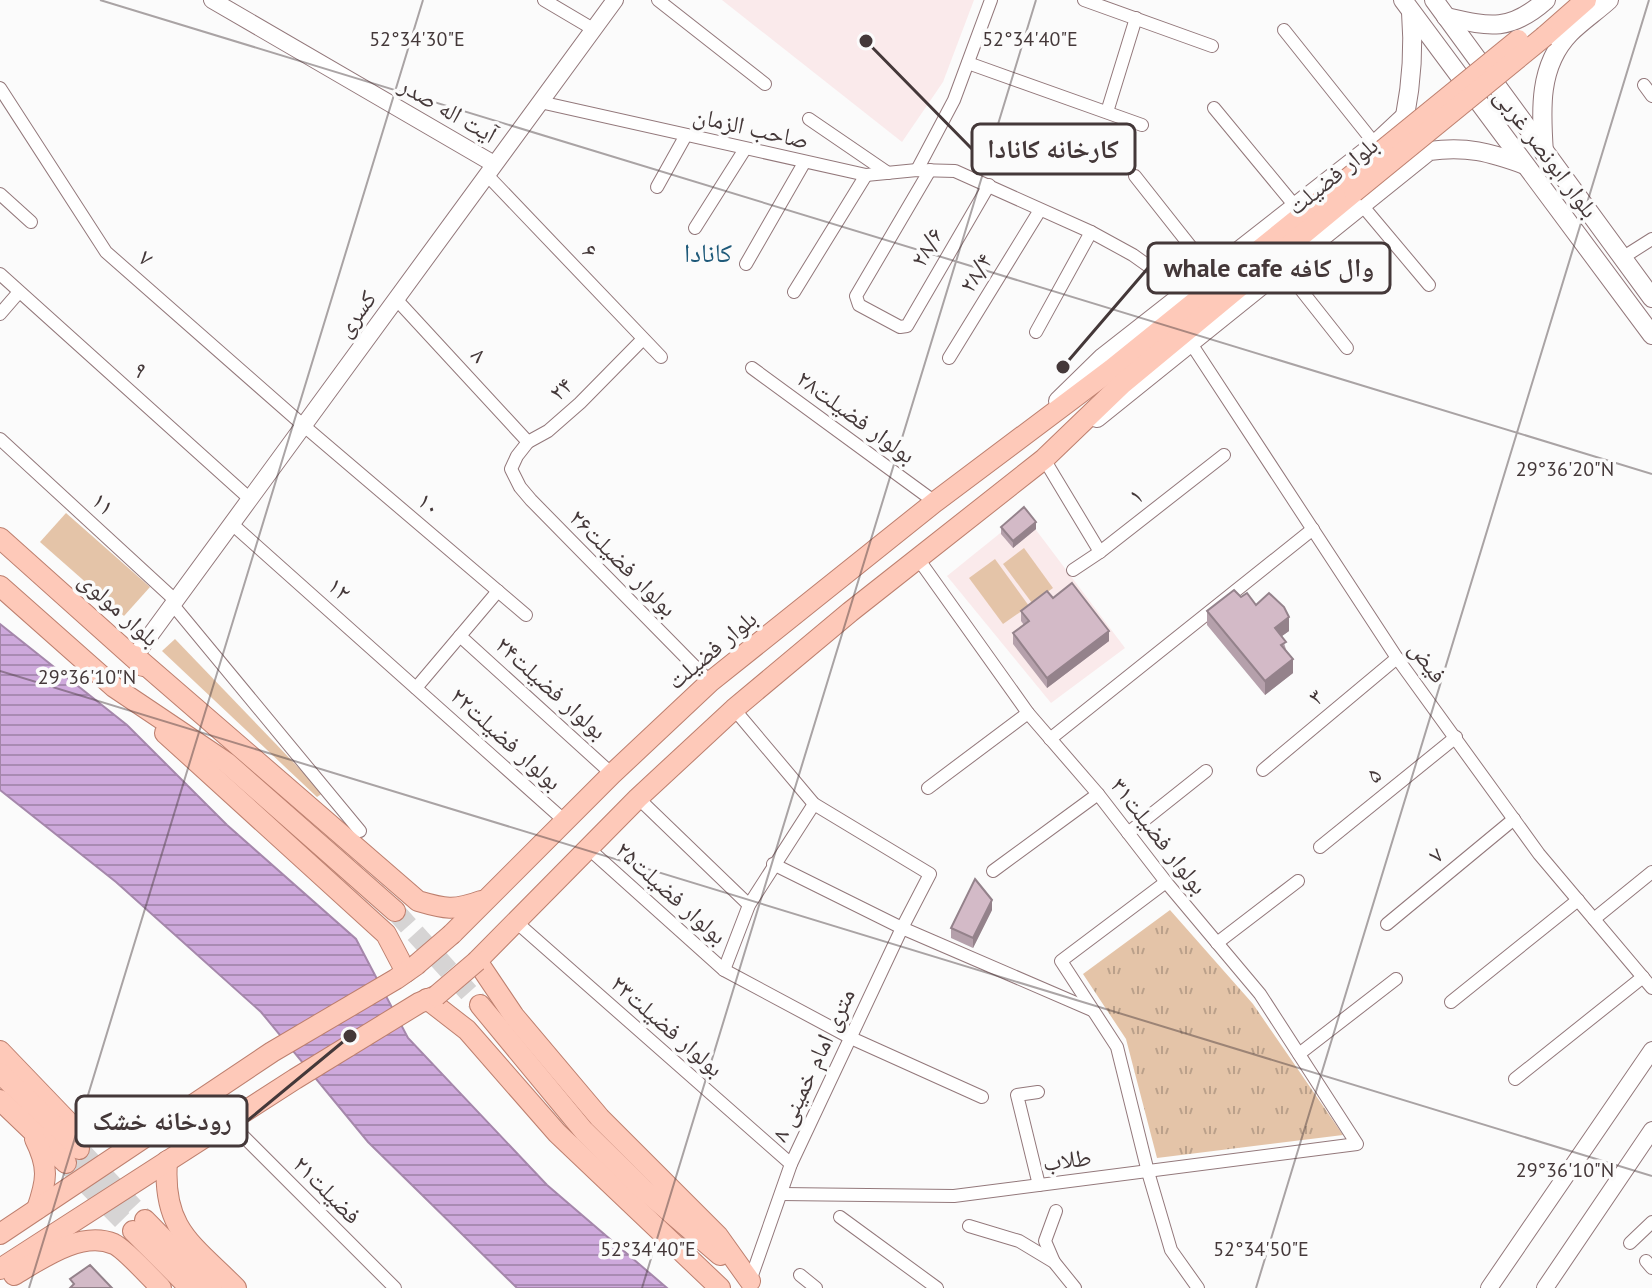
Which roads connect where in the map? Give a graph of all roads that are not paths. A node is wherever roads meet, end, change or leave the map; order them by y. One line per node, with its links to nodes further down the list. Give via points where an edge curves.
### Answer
1 (212, 0): 38 (street, آیت اله صدر)
2 (544, 0): 16 (street)
3 (615, 0): 16 (street, کسری)
4 (658, 0): 21 (street)
5 (991, 0): 19 (street)
6 (1084, 0): 14 (street)
7 (1434, 0): 13 (main road, بلوار ابونصر غربی)
8 (1546, 0): 15 (main road)
9 (1566, 0): 73 (main road, بلوار فضیلت, bridge)
10 (1586, 0): 73 (main road, بلوار فضیلت, bridge)
11 (1609, 0): 20 (main road, via 1569,34)
12 (1407, 6): 28 (main road, via 1414,50); 37 (main road, بلوار ابونصر غربی)
13 (1446, 17): 15 (main road); 35 (main road, بلوار ابونصر غربی)
14 (1136, 18): 18 (street); 27 (street)
15 (1507, 25): 20 (main road, via 1517,56)
16 (593, 29): 25 (street, کسری)
17 (1284, 30): 32 (street)
18 (1212, 46)
19 (968, 63): 27 (street); 39 (street)
20 (1548, 66): 35 (main road, via 1541,105)
21 (765, 84)
22 (1644, 85): 24 (street)
23 (0, 88): 74 (street, ۷, via 106,252)
24 (1652, 96)
25 (540, 102): 31 (street, صاحب الزمان); 38 (street, کسری)
26 (1214, 108): 47 (street)
27 (1107, 112): 30 (street)
28 (1405, 116): 32 (main road, بلوار فضیلت); 34 (main road, via 1427,122 1433,136)
29 (809, 119): 40 (street)
30 (1142, 125)
31 (686, 135): 33 (street, صاحب الزمان); 44 (street)
32 (1375, 144): 47 (main road, بلوار فضیلت)
33 (745, 149): 36 (street, صاحب الزمان); 50 (street)
34 (1429, 151): 37 (main road, via 1459,147); 46 (main road, بلوار فضیلت)
35 (1544, 153): 53 (main road, بلوار ابونصر غربی)
36 (804, 163): 41 (street, صاحب الزمان); 54 (street)
37 (1525, 165): 66 (main road, بلوار ابونصر غربی)
38 (491, 170): 63 (street, کسری); 67 (street, ۶)
39 (923, 170): 40 (street, صاحب الزمان); 43 (street, صاحب الزمان, via 955,171); 43 (street, ۲۸/۶, via 856,296 856,301 900,327 907,326)
40 (888, 173): 41 (street, صاحب الزمان)
41 (866, 175): 60 (street)
42 (1135, 176): 56 (street)
43 (989, 185): 48 (street)
44 (657, 187)
45 (0, 194): 49 (street)
46 (1361, 204): 55 (main road, بلوار فضیلت); 58 (street)
47 (1295, 206): 56 (main road, بلوار فضیلت)
48 (1040, 210): 51 (street); 71 (street, ۲۸/۴)
49 (31, 222)
50 (695, 228)
51 (1091, 232): 61 (street); 65 (street)
52 (1652, 239): 53 (street)
53 (1622, 258): 62 (main road, بلوار ابونصر غربی)
54 (746, 264)
55 (1283, 267): 68 (main road, بلوار فضیلت); 69 (street)
56 (1210, 271): 61 (main road, بلوار فضیلت)
57 (0, 274): 59 (street, ۹)
58 (1429, 285)
59 (19, 292): 64 (street); 81 (street, ۹)
60 (794, 292)
61 (1185, 292): 75 (main road, بلوار فضیلت, via 1103,357)
62 (1652, 298)
63 (396, 299): 74 (street, کسری); 77 (street, ۸)
64 (0, 314)
65 (1036, 332)
66 (1652, 335)
67 (643, 339): 70 (street, ۶); 77 (street, ۲۴, via 580,403)
68 (1192, 345): 79 (main road, بلوار فضیلت); 84 (street, فیض)
69 (1347, 348)
70 (661, 357)
71 (949, 358)
72 (752, 368): 82 (street, بولوار فضیلت۲۸)
73 (1117, 376): 75 (main road, بلوار فضیلت); 79 (main road, بلوار فضیلت)
74 (304, 426): 81 (street, کسری); 91 (street, ۱۰)
75 (1027, 431): 82 (main road, بلوار فضیلت)
76 (0, 439): 92 (street, ۱۱)
77 (528, 442): 80 (street, ۲۴)
78 (1224, 455): 86 (street, ۱)
79 (1044, 459): 86 (street); 87 (main road, بلوار فضیلت)
80 (511, 469): 98 (street, بولوار فضیلت۲۶, via 531,500)
81 (250, 499): 83 (street, کسری)
82 (935, 502): 90 (main road, بلوار فضیلت)
83 (232, 524): 92 (street, کسری); 100 (street, ۱۲)
84 (1313, 529): 97 (street, فیض); 104 (street)
85 (0, 538): 96 (main road, بلوار مولوی)
86 (1100, 552): 88 (street, ۱)
87 (919, 560): 93 (main road, بلوار فضیلت); 102 (street, بولوار فضیلت۳۱)
88 (1073, 570)
89 (0, 586): 99 (main road)
90 (831, 586): 93 (main road); 98 (main road, بلوار فضیلت)
91 (498, 591): 94 (street, ۱۰); 95 (street)
92 (174, 603): 96 (street, کسری); 115 (street, ۱۱)
93 (850, 612): 101 (main road, بلوار فضیلت)
94 (526, 615)
95 (460, 636): 100 (street); 108 (street, بولوار فضیلت۲۴)
96 (135, 656): 105 (main road, بلوار مولوی); 124 (main road, via 418,901 459,909)
97 (1397, 658): 103 (street, فیض); 106 (street, ۳)
98 (710, 682): 108 (main road, بلوار فضیلت)
99 (114, 687): 105 (main road); 135 (main road, via 386,934)
100 (416, 688): 114 (street, بولوار فضیلت۲۲)
101 (734, 709): 111 (main road, بلوار فضیلت); 112 (street)
102 (1028, 713): 104 (street, بولوار فضیلت۳۱); 109 (street)
103 (1456, 737): 113 (street, فیض); 117 (street, ۵)
104 (1050, 739): 110 (street, بولوار فضیلت۳۱)
105 (227, 763): 127 (main road)
106 (1263, 770)
107 (1206, 771): 116 (street)
108 (612, 774): 114 (main road, بلوار فضیلت)
109 (928, 788)
110 (1098, 794): 116 (street, بولوار فضیلت۳۱); 120 (street)
111 (638, 798): 118 (main road, بلوار فضیلت); 126 (street)
112 (814, 804): 119 (street); 131 (street, ۸ متری امام خمینی, via 930,874)
113 (1514, 819): 125 (street, فیض); 130 (street, ۷)
114 (566, 822): 124 (main road, بلوار فضیلت)
115 (360, 831)
116 (1128, 833): 123 (street, بولوار فضیلت۳۱)
117 (1320, 847)
118 (588, 848): 129 (main road, بلوار فضیلت); 134 (street, بولوار فضیلت۲۵)
119 (773, 864): 126 (street); 131 (street)
120 (993, 871)
121 (1652, 872): 128 (street)
122 (1298, 881): 132 (street)
123 (1166, 882): 132 (street, بولوار فضیلت۳۱); 141 (street, via 1061,961)
124 (488, 899): 135 (main road, بلوار فضیلت, bridge)
125 (1578, 900): 128 (street, فیض); 139 (street)
126 (749, 905): 134 (street)
127 (395, 911)
128 (1594, 919): 137 (street, فیض)
129 (515, 921): 133 (main road, بلوار فضیلت); 157 (street, بولوار فضیلت۲۳)
130 (1387, 924)
131 (902, 928): 141 (street); 142 (street, ۸ متری امام خمینی)
132 (1217, 943): 144 (street, بولوار فضیلت۳۱, via 1260,994)
133 (477, 961): 138 (main road, بلوار فضیلت, bridge); 175 (main road, via 514,1016 600,1118 718,1236)
134 (724, 970): 142 (street, بولوار فضیلت۲۵)
135 (406, 972): 154 (main road, بلوار فضیلت, via 272,1052)
136 (1396, 979): 144 (street)
137 (1648, 982): 147 (street)
138 (427, 999): 151 (main road, بلوار فضیلت); 181 (main road, via 467,1030 557,1133)
139 (1451, 1002)
140 (480, 1005): 160 (main road, via 584,1131)
141 (1092, 1010): 158 (street, via 1117,1047)
142 (851, 1038): 149 (street, بولوار فضیلت۲۵); 157 (street, ۸ متری امام خمینی)
143 (0, 1051): 154 (main road, via 73,1127 97,1136)
144 (1299, 1054): 155 (street, بولوار فضیلت۳۱)
145 (1650, 1056): 186 (street)
146 (0, 1073): 153 (main road, via 72,1156)
147 (1515, 1079)
148 (1038, 1092): 159 (street, via 1017,1095)
149 (982, 1097)
150 (0, 1100): 153 (main road)
151 (229, 1122): 156 (main road, بلوار فضیلت); 180 (street, فضیلت۲۱)
152 (1652, 1130): 187 (street)
153 (31, 1132): 162 (main road, via 46,1160)
154 (151, 1134): 162 (main road, بلوار فضیلت)
155 (1357, 1144): 158 (street, طلاب)
156 (167, 1161): 172 (main road, بلوار فضیلت); 179 (main road, via 168,1206 184,1236)
157 (791, 1164): 161 (street, ۸ متری امام خمینی)
158 (1148, 1172): 159 (street, طلاب); 185 (street, via 1171,1250)
159 (1039, 1185): 161 (street, طلاب, via 954,1196)
160 (642, 1188): 175 (main road); 181 (main road)
161 (781, 1194): 175 (street, ۸ متری امام خمینی)
162 (37, 1209): 167 (main road, بلوار فضیلت)
163 (1056, 1211): 169 (street)
164 (840, 1217): 183 (street)
165 (1652, 1222): 170 (street)
166 (969, 1226): 168 (street)
167 (0, 1234)
168 (1019, 1241): 169 (street); 171 (street)
169 (1045, 1241): 171 (street)
170 (1630, 1243)
171 (1054, 1262): 184 (street)
172 (0, 1269)
173 (800, 1275): 182 (street)
174 (0, 1283): 176 (main road, via 87,1240 115,1244)
175 (754, 1285)
176 (161, 1288)
177 (190, 1288): 178 (main road, via 139,1226)
178 (212, 1288)
179 (236, 1288)
180 (395, 1288)
181 (722, 1288)
182 (816, 1288)
183 (937, 1288)
184 (1075, 1288)
185 (1198, 1288)
186 (1489, 1288)
187 (1545, 1288)

